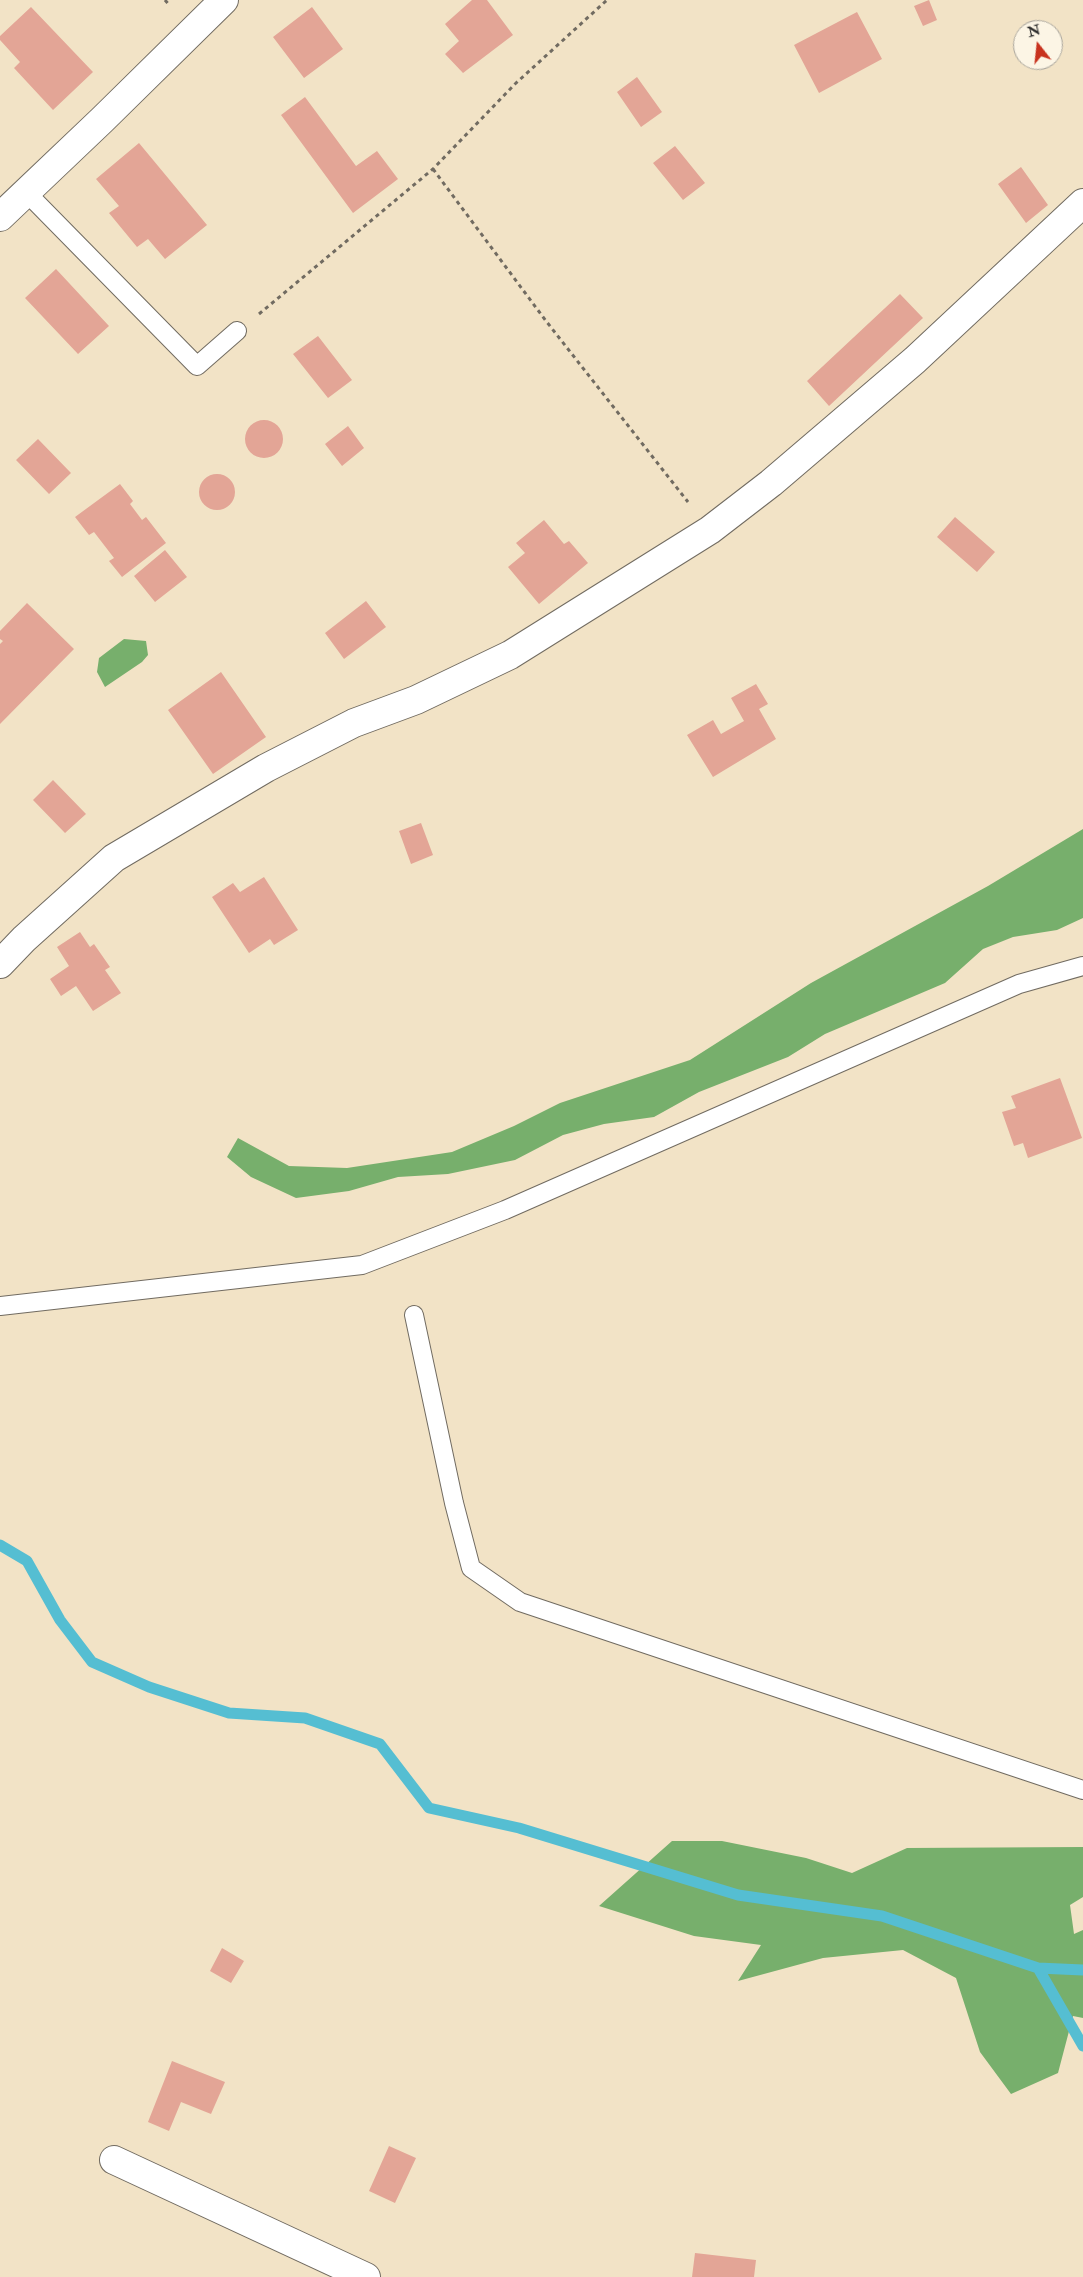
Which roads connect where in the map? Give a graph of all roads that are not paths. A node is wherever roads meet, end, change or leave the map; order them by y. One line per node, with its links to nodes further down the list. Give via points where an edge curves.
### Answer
1 (224, 0): 2 (street)
2 (26, 192): 4 (street); 5 (lane, via 197,366)
3 (1083, 203): 6 (street, via 915,360 772,483 710,530 510,655 416,700 354,723 266,768 114,858)
4 (0, 217)
5 (237, 331)
6 (0, 964)
7 (1083, 966): 8 (lane, via 1019,984 506,1210 362,1265)
8 (0, 1306)
9 (414, 1315): 10 (lane, via 454,1504 471,1568 520,1602)
10 (1083, 1790)
11 (114, 2160): 12 (street)
12 (366, 2277)

